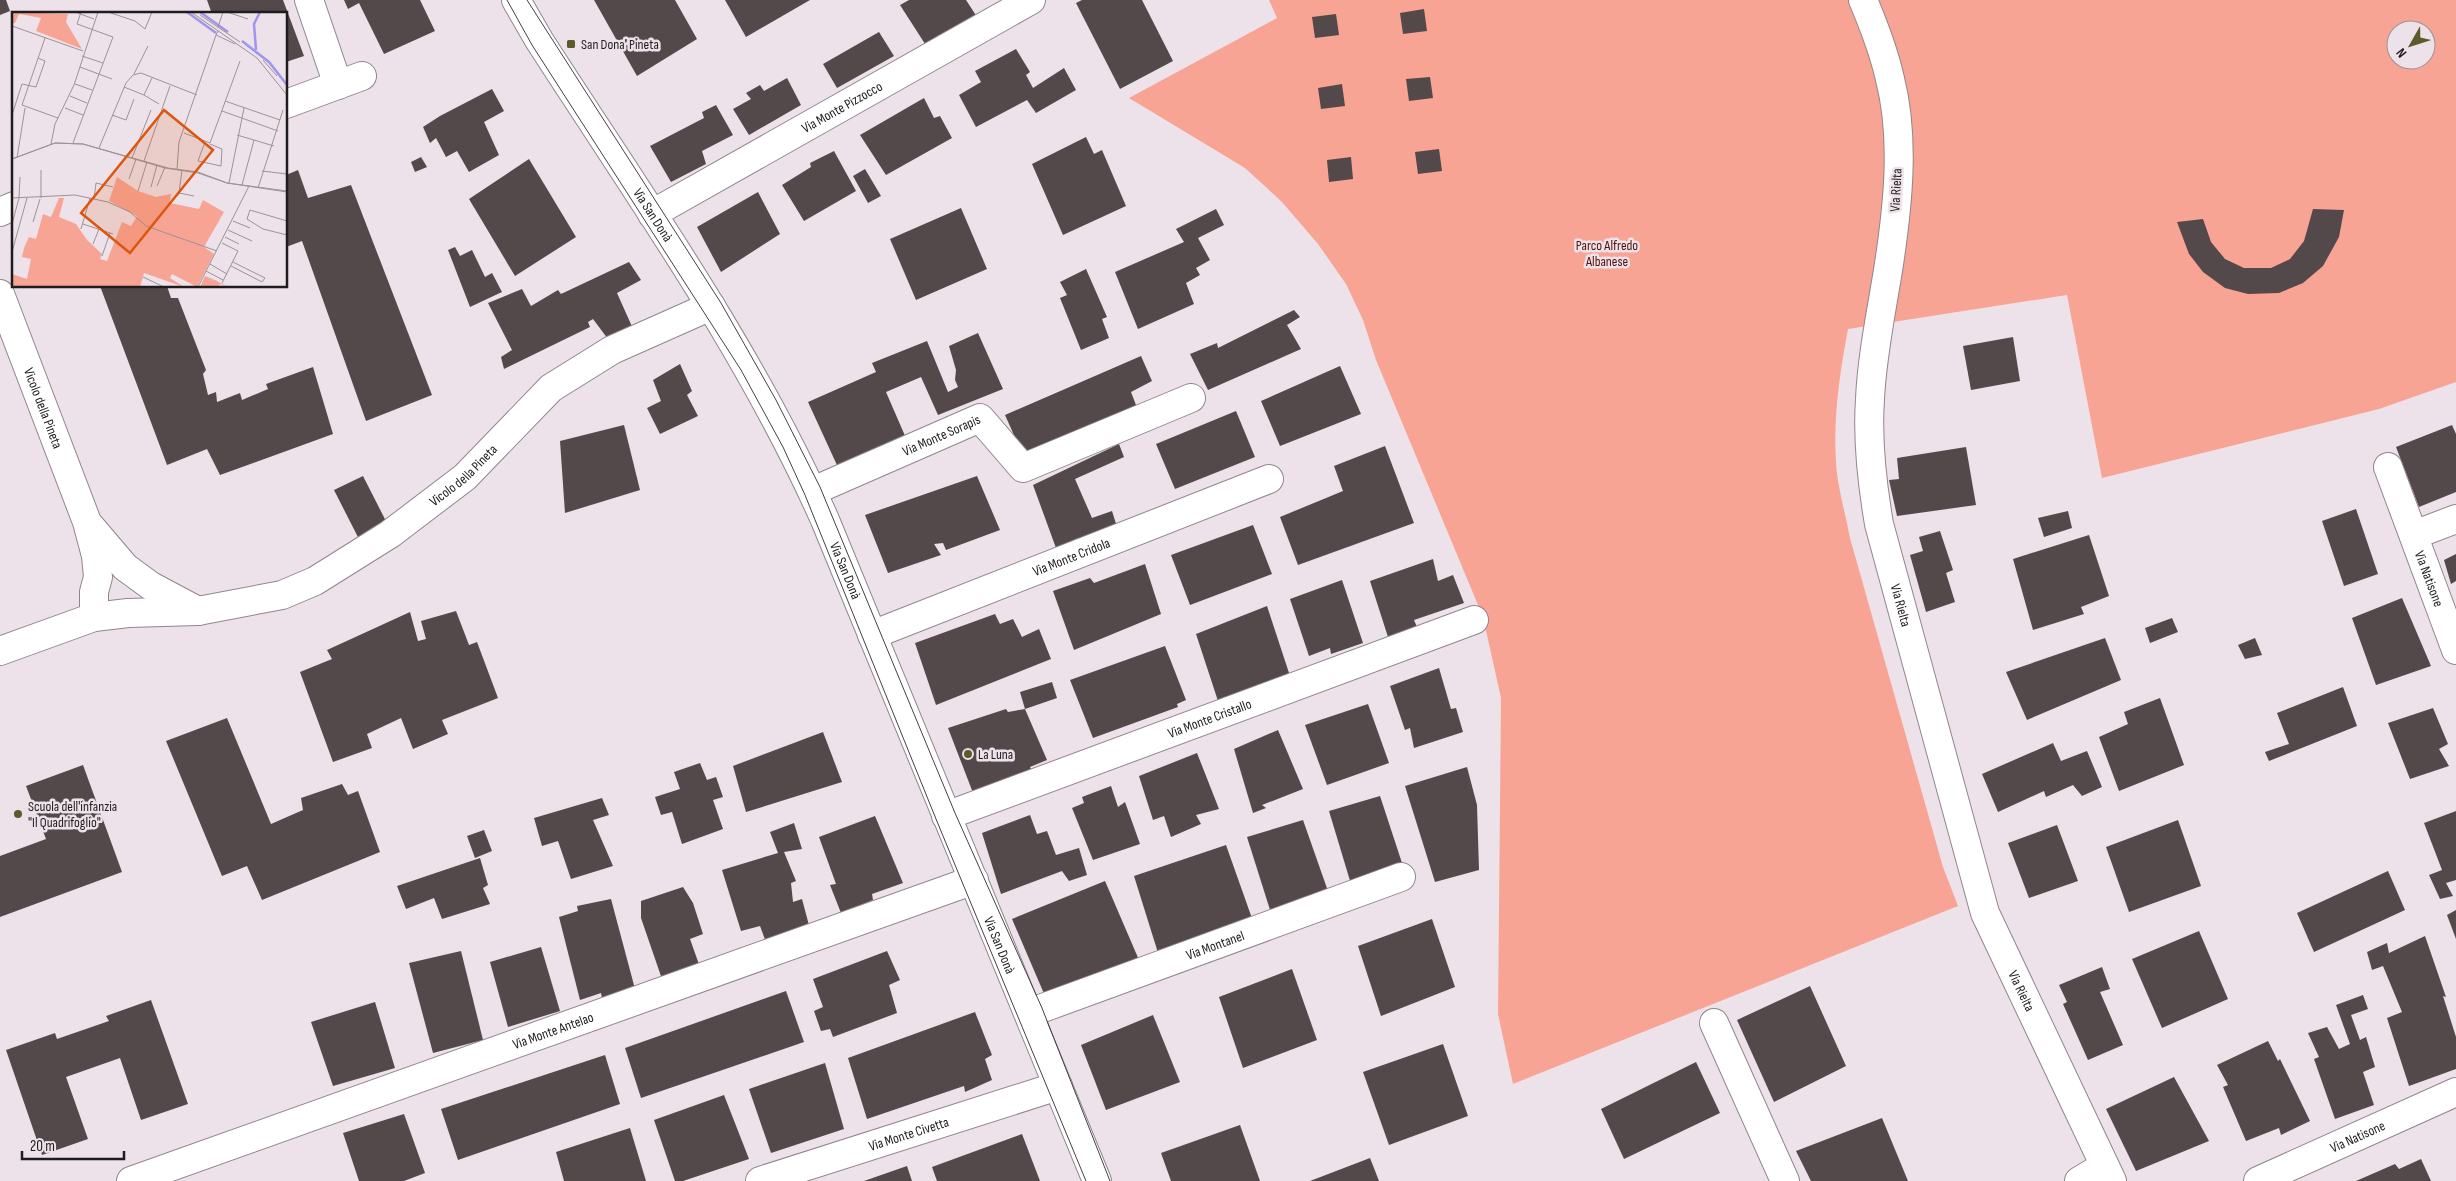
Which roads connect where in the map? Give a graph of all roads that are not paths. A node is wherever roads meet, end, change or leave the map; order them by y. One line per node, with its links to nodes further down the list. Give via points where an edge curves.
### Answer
1 (309, 0): 5 (street, via 350,80)
2 (516, 0): 8 (street, Via San Donà)
3 (1031, 0): 8 (street, Via Monte Pizzocco)
4 (1863, 0): 31 (street, Via Rielta, via 1882,47 1897,121 1896,214 1874,351 1870,400 1872,470 1879,524 1985,913)
5 (288, 103)
6 (12, 207): 7 (street)
7 (0, 212)
8 (652, 214): 10 (street, Via San Donà)
9 (0, 294): 16 (street, Vicolo della Pineta)
10 (711, 306): 14 (street, Via San Donà, via 774,412); 18 (street, Vicolo della Pineta, via 612,350 551,388 465,477 352,559 282,596)
11 (1191, 398): 14 (street, Via Monte Sorapis, via 1023,468 980,418)
12 (2388, 467): 17 (street, Via Natisone)
13 (1269, 479): 21 (street, Via Monte Cridola)
14 (813, 491): 21 (street, Via San Donà)
15 (2456, 519): 17 (street, Via Natisone)
16 (87, 522): 18 (street, Vicolo della Pineta, via 125,567 151,586); 19 (street, Vicolo della Pineta, via 98,570)
17 (2414, 536): 22 (street, Via Natisone)
18 (198, 611): 19 (street, Vicolo della Pineta)
19 (94, 617): 23 (street)
20 (1474, 620): 24 (street, Via Monte Cristallo)
21 (872, 635): 24 (street, Via San Donà)
22 (2456, 650)
23 (0, 651)
24 (946, 816): 26 (street, Via San Donà)
25 (1401, 877): 27 (street, Via Montanel)
26 (974, 880): 27 (street, Via San Donà); 32 (street, Via Monte Antelao)
27 (1029, 1013): 29 (street, Via San Donà)
28 (1714, 1023): 35 (street)
29 (1058, 1086): 33 (street, Via Monte Civetta); 34 (street, Via San Donà)
30 (2456, 1092): 37 (street, Via Natisone)
31 (2108, 1173): 36 (street)
32 (131, 1181)
33 (760, 1181)
34 (1098, 1181)
35 (1784, 1181)
36 (2079, 1181)
37 (2258, 1181)

